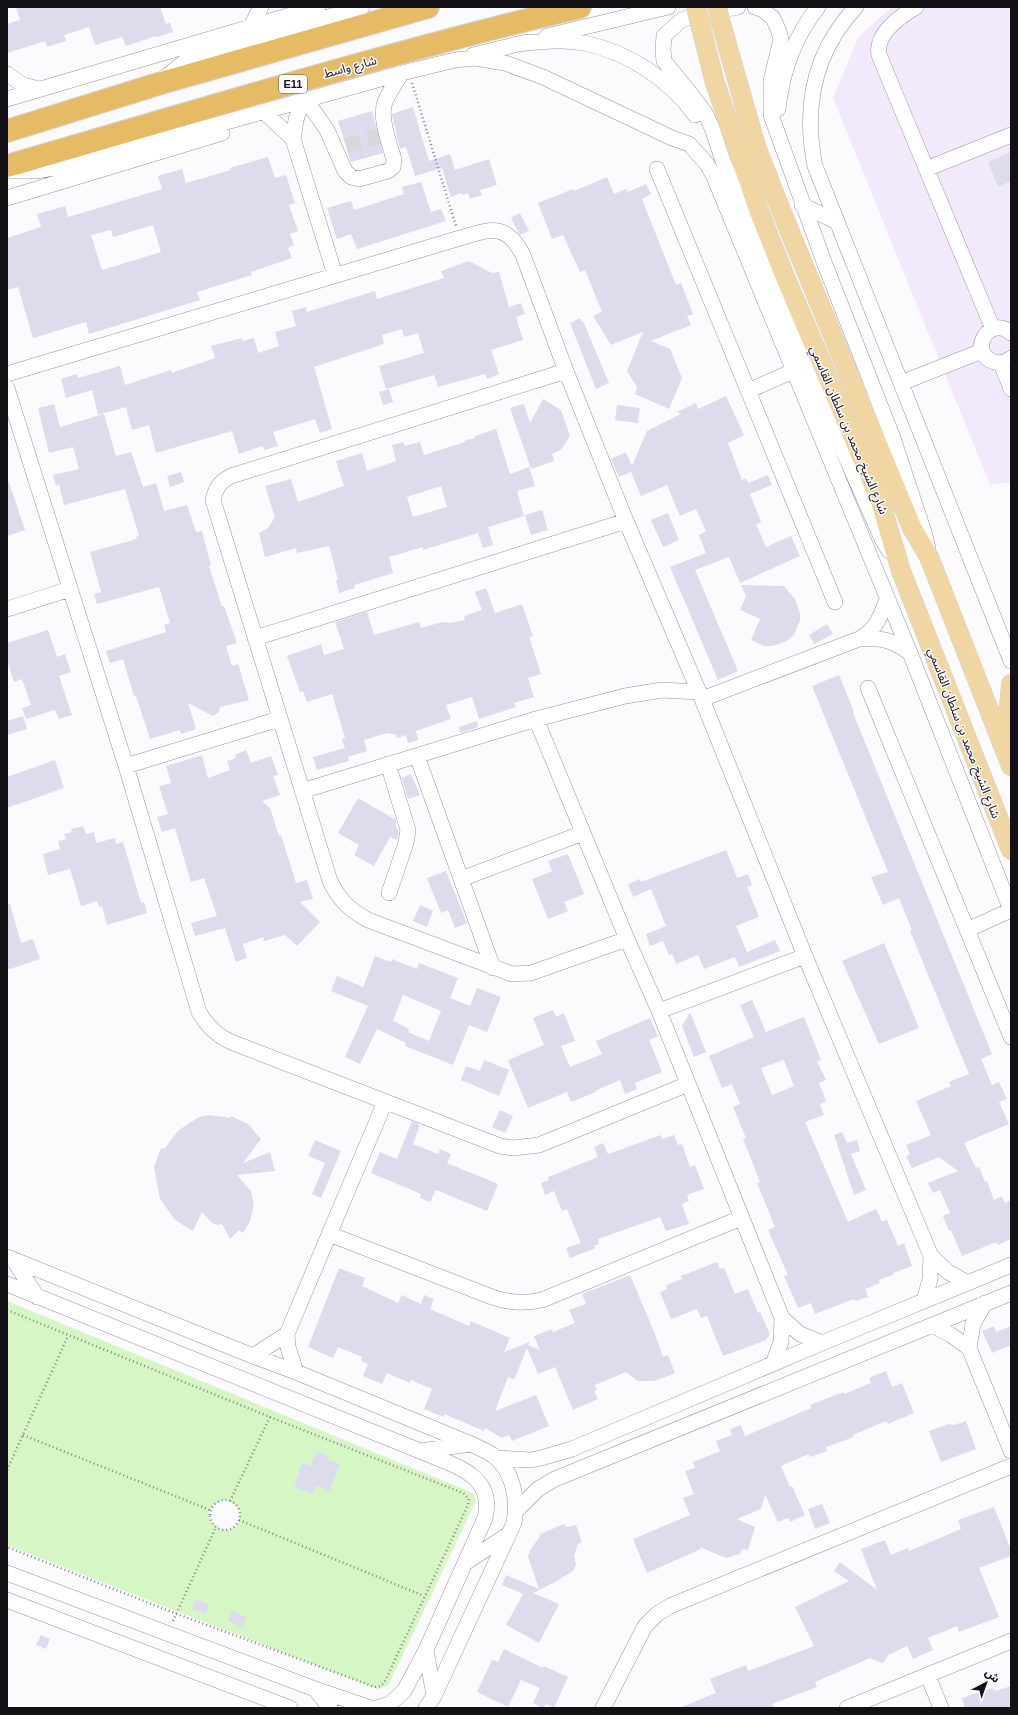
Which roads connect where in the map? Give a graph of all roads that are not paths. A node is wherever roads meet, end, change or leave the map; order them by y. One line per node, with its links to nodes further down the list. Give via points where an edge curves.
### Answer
1 (261, 7): 16 (street)
2 (286, 7): 13 (street)
3 (318, 7): 13 (street)
4 (362, 7): 21 (street, via 204,54 183,63)
5 (428, 7): 21 (highway)
6 (580, 7): 32 (highway, شارع واسط / E11, via 316,77)
7 (668, 7): 17 (street)
8 (738, 7): 31 (street, via 680,21 664,36 664,61 704,113)
9 (755, 7): 28 (street, via 773,18 781,39 770,95 771,115)
10 (818, 7): 28 (street, via 801,32 786,67 780,95)
11 (856, 7): 38 (street, via 826,49 815,80 810,106 810,133 815,166)
12 (916, 7): 34 (street, via 900,17 884,33 878,49)
13 (301, 12): 16 (street)
14 (718, 14): 53 (main road, شارع الشيخ محمد بن سلطان القاسمي, via 756,146 778,203 912,528)
15 (698, 16): 54 (main road, شارع الشيخ محمد بن سلطان القاسمي, via 715,84 759,211 880,500)
16 (251, 26): 22 (street)
17 (516, 44): 18 (street); 31 (street, via 556,41 583,43 624,56 659,78 690,108)
18 (455, 60): 19 (street); 46 (street, via 491,60 522,69 689,144 707,164 714,177)
19 (406, 72): 24 (street); 24 (street, via 387,97 384,106 383,135 394,164 388,171 359,179 351,177 346,171 341,147)
20 (7, 74): 22 (street, via 23,85)
21 (158, 84): 27 (highway)
22 (39, 89): 23 (street)
23 (7, 99)
24 (304, 101): 25 (street); 30 (street, via 296,120)
25 (264, 112): 26 (street); 30 (street)
26 (245, 117): 35 (street, via 76,164 36,171); 36 (street, via 220,135)
27 (7, 131)
28 (777, 134): 37 (street)
29 (1011, 135): 34 (street)
30 (293, 139): 39 (street)
31 (723, 161): 42 (street)
32 (7, 166)
33 (657, 169): 51 (street)
34 (926, 169): 40 (street)
35 (7, 171)
36 (7, 198)
37 (802, 205): 38 (street); 53 (street, via 893,438 924,532)
38 (836, 222): 48 (street)
39 (335, 275): 45 (street, via 460,238 492,230 501,231 518,245 523,255); 47 (street)
40 (993, 329): 41 (street, via 1004,329); 43 (street, via 984,335)
41 (1011, 333)
42 (796, 341): 46 (street); 54 (street, via 883,541)
43 (982, 351): 44 (street, via 992,362); 48 (street)
44 (1008, 362): 50 (street)
45 (566, 371): 52 (street); 60 (street, via 231,476 222,481 215,489 213,500)
46 (793, 371): 51 (street); 56 (street)
47 (7, 374)
48 (902, 383): 59 (street)
49 (7, 388): 55 (street)
50 (1011, 389)
51 (748, 391): 57 (street)
52 (626, 521): 60 (street); 66 (street)
53 (929, 557): 72 (main road, شارع الشيخ محمد بن سلطان القاسمي)
54 (901, 571): 75 (main road, شارع الشيخ محمد بن سلطان القاسمي)
55 (70, 590): 58 (street); 71 (street)
56 (887, 599): 61 (street, via 876,625); 62 (street)
57 (835, 602)
58 (7, 609)
59 (1005, 629): 63 (street)
60 (255, 638): 67 (street)
61 (859, 639): 62 (street, via 873,638 895,642); 66 (street)
62 (910, 653): 78 (street)
63 (1011, 661)
64 (1011, 684): 72 (main road, via 1008,740)
65 (868, 688): 79 (street)
66 (700, 695): 68 (street, via 662,690 643,692); 81 (street)
67 (279, 719): 71 (street); 73 (street)
68 (536, 719): 69 (street); 74 (street)
69 (416, 756): 70 (street); 76 (street)
70 (388, 764): 73 (street); 77 (street, via 408,830)
71 (126, 766): 86 (street, via 204,1022 220,1037)
72 (1011, 766)
73 (302, 791): 82 (street, via 330,881 345,905 368,920)
74 (583, 833): 76 (street); 80 (street)
75 (1011, 850)
76 (461, 879): 82 (street)
77 (389, 893)
78 (1011, 910): 79 (street)
79 (967, 930): 84 (street)
80 (627, 939): 82 (street, via 532,973 512,974); 83 (street)
81 (805, 956): 83 (street); 89 (street)
82 (493, 968)
83 (659, 1011): 85 (street)
84 (1011, 1037)
85 (688, 1084): 86 (street, via 526,1148 500,1146); 87 (street)
86 (385, 1102): 88 (street)
87 (741, 1218): 88 (street, via 542,1300 516,1303 492,1297); 98 (street)
88 (329, 1234): 100 (street)
89 (931, 1256): 92 (street, via 948,1272); 96 (street, via 930,1279)
90 (10, 1258): 95 (street); 103 (street)
91 (1011, 1265): 92 (street)
92 (968, 1283): 96 (street)
93 (7, 1284): 95 (street)
94 (1011, 1293): 97 (street)
95 (37, 1297): 108 (street)
96 (924, 1301): 101 (street)
97 (985, 1303): 99 (street); 102 (street, via 973,1324)
98 (782, 1318): 101 (street, via 800,1334); 104 (street, via 781,1342)
99 (932, 1325): 102 (street); 112 (street)
100 (286, 1334): 103 (street); 105 (street)
101 (822, 1343): 104 (street)
102 (969, 1348): 109 (street)
103 (254, 1356): 105 (street)
104 (773, 1364): 107 (street)
105 (296, 1372): 106 (street)
106 (471, 1444): 108 (street); 110 (street)
107 (572, 1449): 110 (street, via 531,1460); 112 (street)
108 (420, 1451): 115 (street, via 468,1472 481,1484 485,1492 485,1518)
109 (1011, 1451)
110 (496, 1458): 113 (street, via 506,1469 511,1481)
111 (1011, 1466): 127 (street, via 670,1606 645,1626)
112 (576, 1471): 113 (street, via 546,1483)
113 (516, 1511): 114 (street)
114 (510, 1534): 115 (street); 122 (street)
115 (465, 1563): 119 (street)
116 (7, 1572): 121 (street)
117 (7, 1600): 123 (street)
118 (1011, 1641): 120 (street)
119 (426, 1650): 122 (street); 126 (street, via 404,1691 390,1704)
120 (928, 1676): 128 (street); 129 (street)
121 (315, 1689): 124 (street); 125 (street)
122 (430, 1702)
123 (290, 1708)
124 (330, 1708)
125 (371, 1708)
126 (377, 1708)
127 (603, 1708)
128 (847, 1708)
129 (941, 1708)

